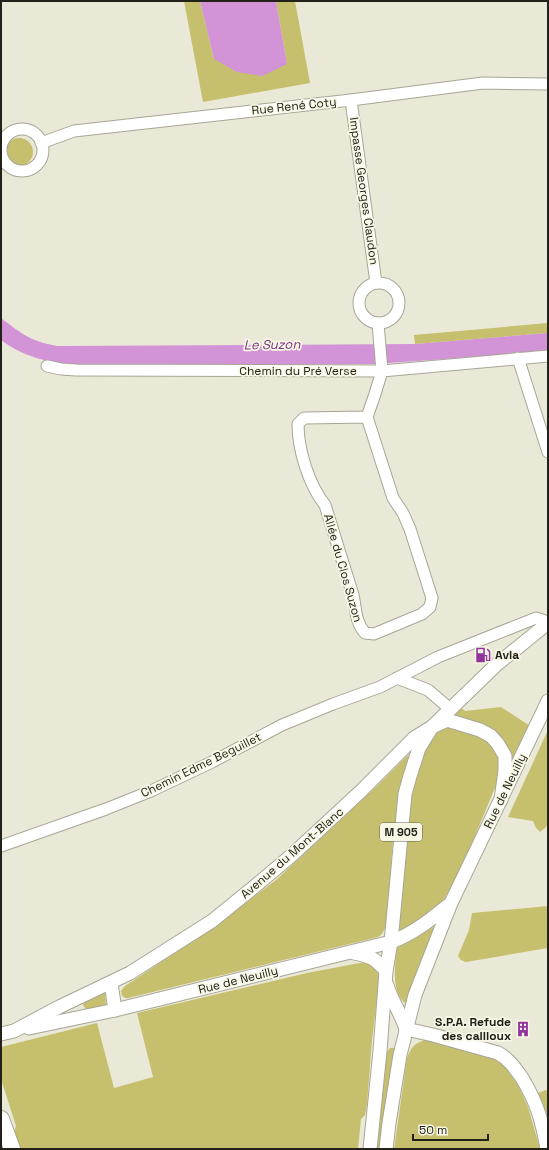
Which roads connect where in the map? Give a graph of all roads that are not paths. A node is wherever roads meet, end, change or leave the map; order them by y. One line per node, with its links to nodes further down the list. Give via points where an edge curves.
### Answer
1 (548, 84): 2 (street, Rue René Coty, via 483,83)
2 (351, 100): 3 (street, Rue René Coty, via 74,131); 4 (street, Impasse Georges Claudon)
3 (41, 143)
4 (376, 283): 5 (street, via 364,288 358,300 361,314 365,319); 5 (street, via 383,283 394,290 399,302 395,315 390,320)
5 (378, 323): 9 (street)
6 (548, 356): 7 (street, Chemin du Pré Verse)
7 (518, 358): 9 (street, Chemin du Pré Verse); 11 (street)
8 (47, 366): 9 (street, Chemin du Pré Verse, via 76,370)
9 (382, 371): 10 (street)
10 (367, 417): 10 (street, Allée du Clos Suzon, via 304,418 298,424 298,438 312,485 325,505 353,595 360,627 365,633 374,634 422,614 430,607 432,598 410,529 393,498)
11 (548, 452)
12 (548, 622): 13 (street, Chemin Edme Beguillet, via 536,618 438,657); 15 (main road, Avenue du Mont-Blanc / M 905)
13 (397, 678): 15 (street, via 428,690); 18 (street, Chemin Edme Beguillet, via 282,725 151,791)
14 (548, 701): 17 (main road, Rue de Neuilly)
15 (450, 708): 16 (main road, Avenue du Mont-Blanc / M 905)
16 (432, 726): 17 (main road, via 447,720 462,723 491,736 505,756); 20 (main road, M 905, via 419,748 405,794); 23 (main road, Avenue du Mont-Blanc, via 414,738 292,855 242,897 212,920)
17 (501, 800): 19 (main road, Rue de Neuilly)
18 (1, 846)
19 (451, 903): 20 (main road, Rue de Neuilly, via 424,925); 25 (main road, Rue de Neuilly, via 415,995)
20 (391, 942): 21 (main road, Rue de Neuilly); 22 (main road, M 905)
21 (350, 952): 22 (main road, via 370,956 378,961); 24 (main road, Rue de Neuilly)
22 (386, 976): 25 (main road, via 390,996 403,1017); 27 (main road, M 905)
23 (111, 983): 24 (main road); 26 (main road, Avenue du Mont-Blanc)
24 (114, 1010): 26 (main road, Rue de Neuilly)
25 (406, 1029): 27 (main road); 31 (main road, Rue de Neuilly, via 394,1087); 32 (main road, via 498,1053 507,1059 535,1101)
26 (7, 1032)
27 (380, 1051): 30 (main road, M 905)
28 (1, 1119): 29 (highway)
29 (12, 1149)
30 (370, 1149)
31 (386, 1149)
32 (548, 1149)

